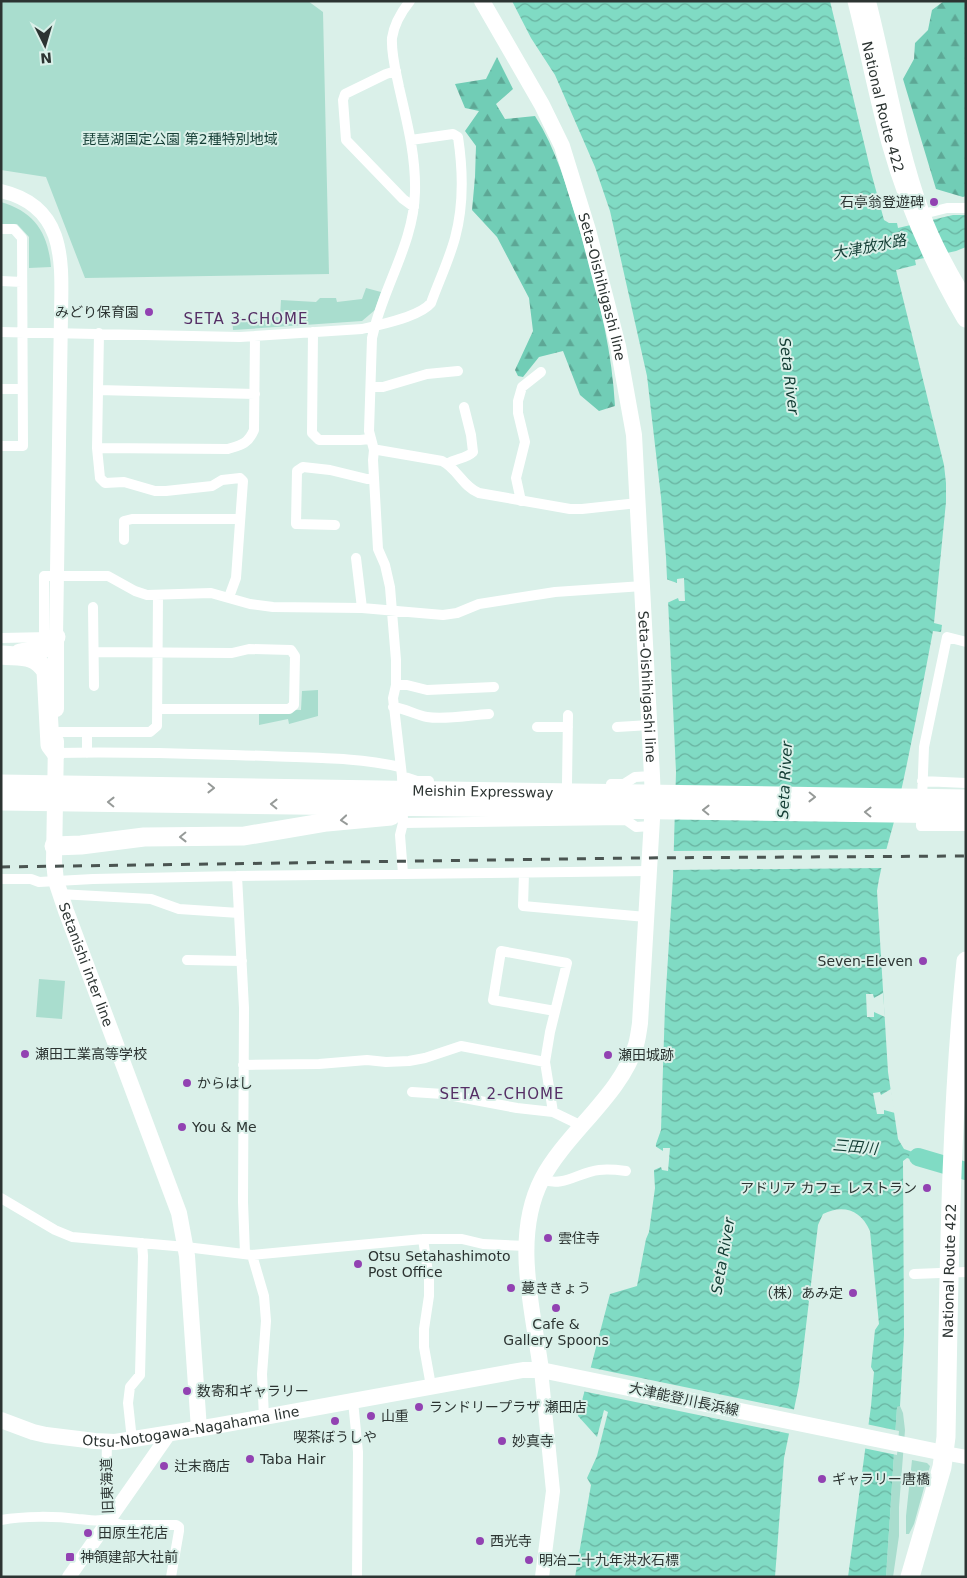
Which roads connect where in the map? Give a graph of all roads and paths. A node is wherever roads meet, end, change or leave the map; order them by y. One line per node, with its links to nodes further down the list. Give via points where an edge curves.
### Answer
1 (410, 1): 5 (street, via 392,38)
2 (482, 1): 38 (main road, Seta-Oishihigashi line, via 542,104 562,146 577,190 618,346 634,435)
3 (857, 1): 10 (highway, National Route 422, via 891,143)
4 (871, 1): 10 (street, via 910,163)
5 (396, 71): 6 (street); 8 (street, via 345,94 346,140 403,200)
6 (411, 140): 8 (street); 16 (street, via 453,134 458,138 462,179 455,238 427,308)
7 (1, 191): 20 (street, via 28,202 41,213 56,236 62,266)
8 (414, 207): 16 (street, via 408,237)
9 (966, 208): 10 (street, via 947,208)
10 (919, 216): 14 (street, via 946,261); 14 (highway, National Route 422, via 934,258)
11 (1, 229): 13 (street, via 14,229 22,238)
12 (1, 282): 13 (street)
13 (22, 282): 19 (street)
14 (962, 301): 15 (highway, National Route 422)
15 (966, 318)
16 (375, 326): 18 (street); 25 (street)
17 (1, 332): 19 (street)
18 (312, 332): 22 (street); 31 (street, via 312,433 319,440)
19 (22, 333): 20 (street); 27 (street)
20 (61, 333): 21 (street); 49 (street)
21 (99, 333): 22 (street); 28 (street)
22 (255, 336): 29 (street)
23 (458, 372): 25 (street, via 427,374 383,387)
24 (541, 372): 37 (street, via 522,387 518,401 525,442 516,478)
25 (370, 387): 31 (street)
26 (1, 389): 27 (street)
27 (22, 389): 32 (street, via 23,446)
28 (98, 390): 29 (street); 33 (street)
29 (255, 394): 33 (street, via 251,439 228,449)
30 (464, 407): 35 (street, via 473,452)
31 (370, 439): 34 (street)
32 (1, 446)
33 (98, 448): 39 (street, via 100,478 106,483 124,482 166,491 212,486 222,480 240,478 243,481)
34 (374, 450): 35 (street); 36 (street)
35 (447, 464): 37 (street, via 474,491)
36 (374, 479): 40 (street, via 303,467 297,471 296,524); 48 (street, via 378,548 390,587)
37 (522, 501): 38 (street, via 582,510)
38 (638, 503): 43 (main road, Seta-Oishihigashi line)
39 (240, 519): 41 (street, via 132,519 124,521); 45 (street, via 236,578)
40 (335, 525)
41 (124, 540)
42 (356, 558): 47 (street)
43 (643, 586): 48 (street, via 555,592 479,604 452,615); 62 (main road, Seta-Oishihigashi line)
44 (158, 595): 45 (street, via 211,592); 49 (street, via 135,591 108,576 44,576); 53 (street)
45 (229, 597): 47 (street, via 273,607)
46 (94, 607): 52 (street)
47 (362, 608): 48 (street)
48 (392, 612): 55 (street)
49 (50, 637): 50 (street); 54 (highway, via 46,648); 66 (main road, Setanishi inter line)
50 (1, 638)
51 (966, 642): 72 (street, via 946,637 924,747)
52 (94, 652): 53 (street); 56 (street)
53 (157, 652): 59 (street); 59 (street, via 291,650 295,656 294,705 289,709)
54 (1, 655): 69 (highway, via 34,658 46,671 50,745)
55 (396, 685): 57 (street, via 428,690); 58 (street)
56 (94, 686)
57 (494, 687)
58 (393, 707): 61 (street, via 425,717 455,720); 78 (street)
59 (157, 709): 67 (street, via 156,726 150,732)
60 (568, 715): 65 (street)
61 (486, 716)
62 (650, 725): 64 (street); 71 (main road, Seta-Oishihigashi line)
63 (537, 727): 65 (street)
64 (617, 727)
65 (568, 728): 75 (street)
66 (56, 732): 67 (street); 69 (main road, Setanishi inter line)
67 (87, 732): 68 (street)
68 (87, 753): 69 (street); 78 (street, via 236,755 378,762)
69 (56, 754): 84 (main road, Setanishi inter line)
70 (1, 775): 76 (highway)
71 (652, 776): 75 (street, via 635,777 624,784); 82 (main road, Seta-Oishihigashi line)
72 (922, 781): 73 (street); 83 (street, via 922,826)
73 (966, 783)
74 (1, 784): 76 (highway, Meishin Expressway)
75 (567, 784): 78 (street, via 417,781)
76 (35, 787): 77 (highway, Meishin Expressway); 80 (highway, Meishin Expressway)
77 (74, 789): 78 (highway, Meishin Expressway, one-way to 77); 78 (highway, Meishin Expressway, one-way to 78, via 145,786)
78 (397, 796): 79 (highway, Meishin Expressway, one-way to 79); 81 (highway, one-way to 78, via 589,808); 82 (street, via 626,820 636,827); 84 (highway, one-way to 84, via 327,822 244,836 144,837); 87 (street)
79 (966, 799)
80 (1, 800)
81 (966, 814)
82 (651, 826): 85 (main road, Seta-Oishihigashi line)
83 (966, 826)
84 (54, 846): 90 (main road, Setanishi inter line)
85 (649, 871): 86 (street); 92 (main road, Seta-Oishihigashi line)
86 (524, 873): 87 (street); 92 (street, via 523,906)
87 (403, 874): 88 (street)
88 (237, 876): 90 (street); 91 (street)
89 (1, 879): 90 (street, via 31,879)
90 (58, 888): 91 (street, via 150,899 179,909); 110 (main road, Setanishi inter line, via 173,1194)
91 (239, 913): 95 (street)
92 (646, 917): 104 (main road, Seta-Oishihigashi line, via 637,1044 624,1071)
93 (187, 960): 95 (street)
94 (966, 960): 97 (highway, National Route 422)
95 (242, 961): 99 (street)
96 (555, 1011): 96 (street, via 567,963 501,951 494,1000); 98 (street)
97 (963, 1021): 100 (highway, National Route 422)
98 (545, 1062): 99 (street, via 461,1046 409,1061); 103 (street)
99 (243, 1065): 112 (street, via 243,1202)
100 (961, 1071): 102 (highway, National Route 422)
101 (412, 1092): 103 (street)
102 (960, 1109): 113 (highway, National Route 422, via 955,1163)
103 (553, 1112): 104 (street)
104 (582, 1126): 106 (main road, Seta-Oishihigashi line)
105 (626, 1171): 106 (street, via 600,1169 567,1180 549,1182)
106 (542, 1179): 111 (main road, Seta-Oishihigashi line, via 532,1209)
107 (1, 1198): 109 (street, via 63,1234)
108 (424, 1239): 111 (street, via 462,1239 483,1244); 112 (street); 117 (street, via 429,1279 424,1347)
109 (142, 1243): 110 (street); 123 (street, via 140,1376 130,1387 128,1404)
110 (186, 1246): 112 (street); 121 (main road, Setanishi inter line)
111 (527, 1246): 115 (main road, Seta-Oishihigashi line)
112 (248, 1254): 119 (street, via 264,1296)
113 (958, 1273): 114 (street); 125 (highway, National Route 422)
114 (914, 1274)
115 (541, 1370): 116 (main road, Otsu-Notogawa-Nagahama line); 117 (main road, Otsu-Notogawa-Nagahama line, via 523,1370); 132 (street, via 554,1491)
116 (558, 1373): 125 (main road, 大津能登川長浜線)
117 (431, 1386): 118 (main road, Otsu-Notogawa-Nagahama line)
118 (353, 1401): 119 (main road, Otsu-Notogawa-Nagahama line); 131 (street, via 358,1452)
119 (264, 1417): 121 (main road, Otsu-Notogawa-Nagahama line)
120 (6, 1425): 124 (main road, Otsu-Notogawa-Nagahama line, via 46,1435)
121 (199, 1429): 122 (main road, Otsu-Notogawa-Nagahama line)
122 (169, 1434): 123 (main road, Otsu-Notogawa-Nagahama line); 128 (street)
123 (132, 1440): 124 (main road, Otsu-Notogawa-Nagahama line)
124 (107, 1442): 128 (street, 旧東海道)
125 (944, 1453): 126 (street); 133 (highway, National Route 422)
126 (966, 1457)
127 (1, 1520): 128 (street)
128 (109, 1520): 129 (street, 旧東海道); 130 (street, via 123,1526 179,1527)
129 (69, 1577)
130 (171, 1577)
131 (357, 1577)
132 (542, 1577)
133 (910, 1577)

